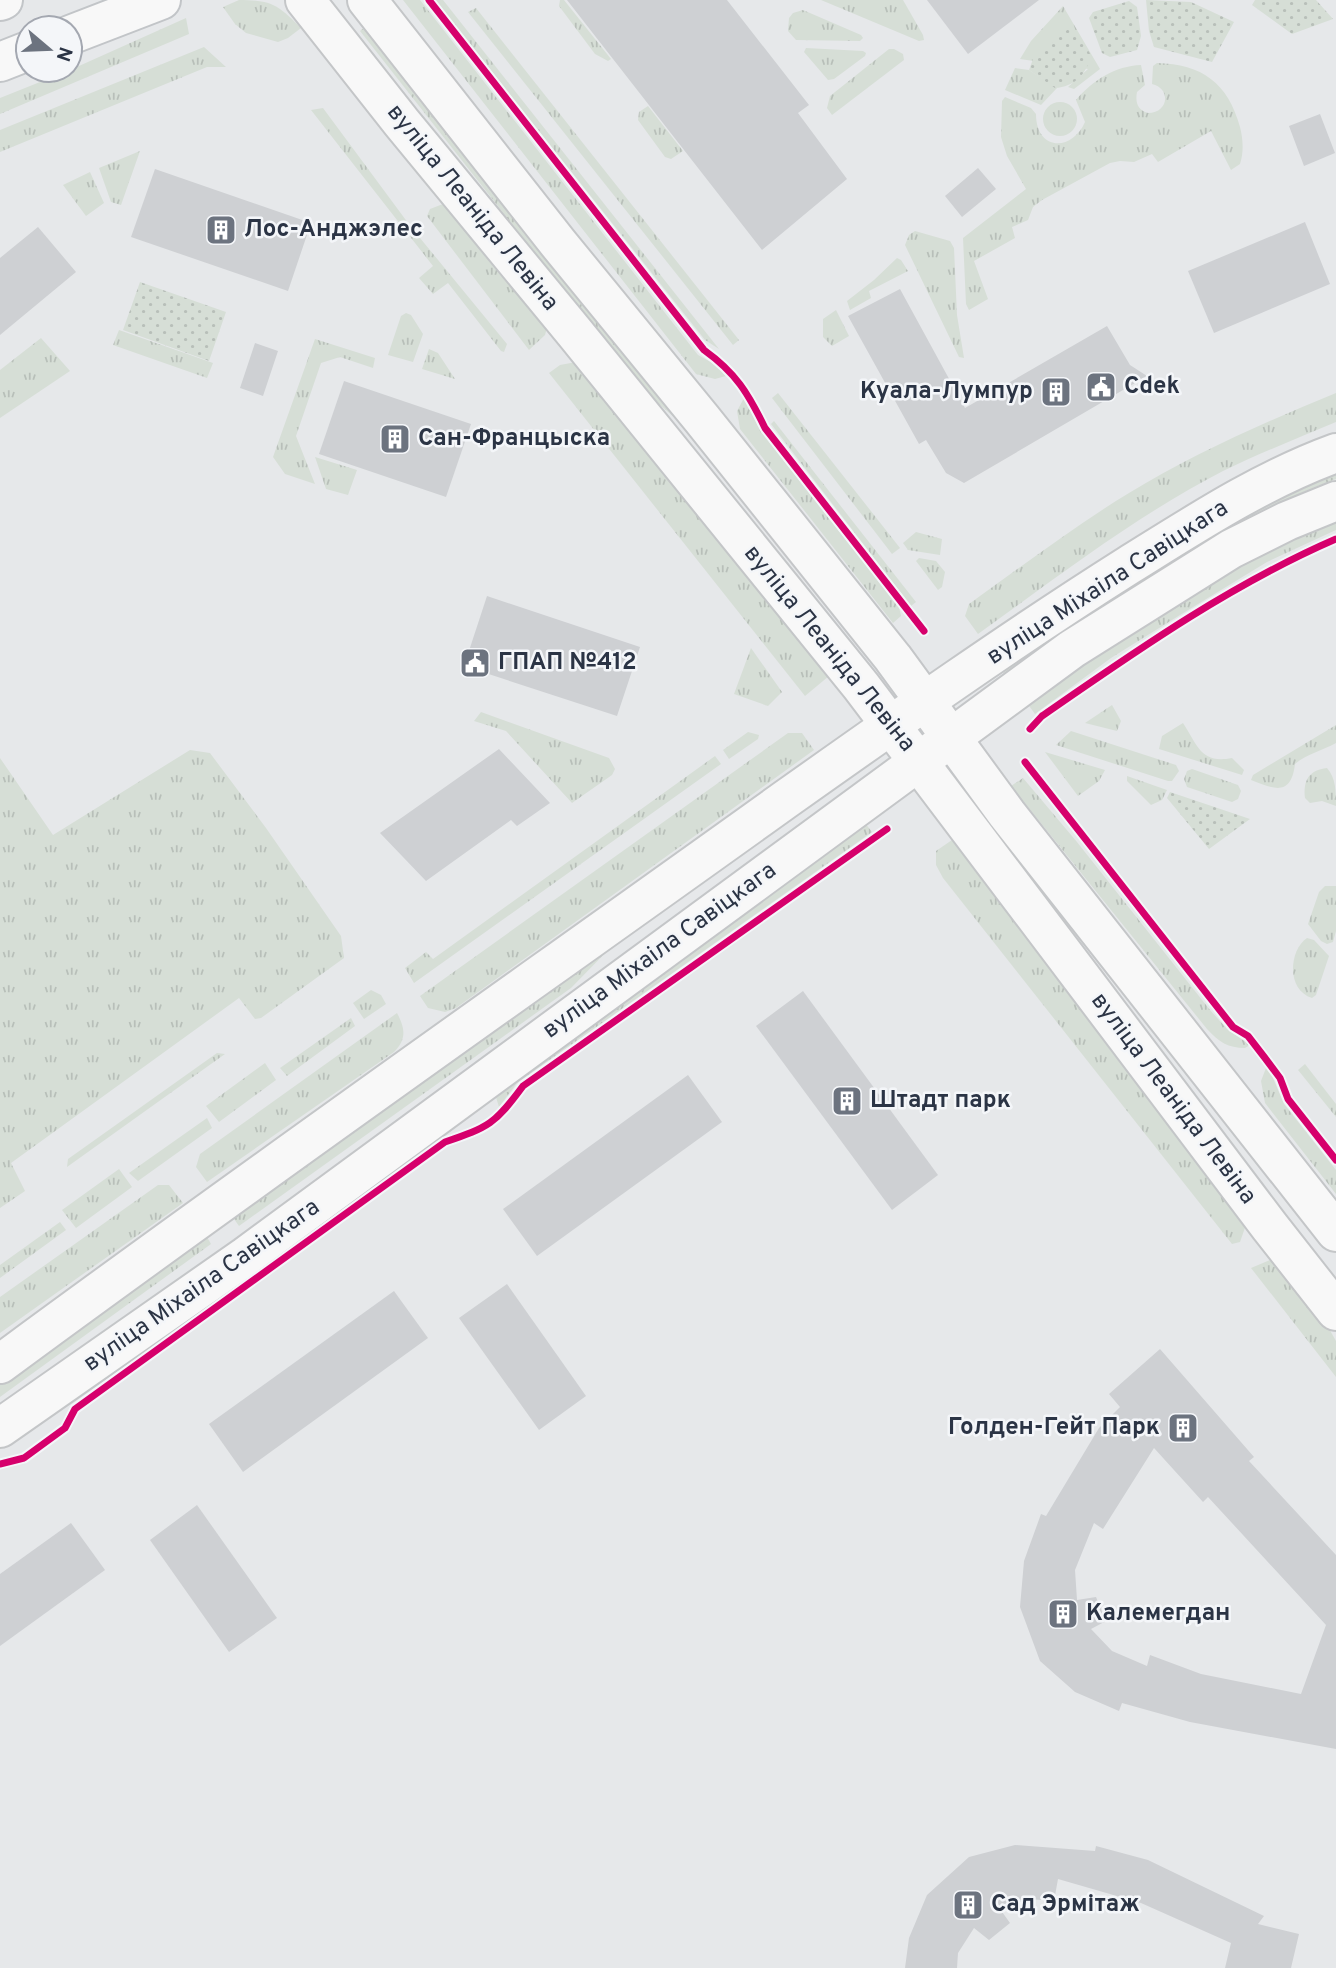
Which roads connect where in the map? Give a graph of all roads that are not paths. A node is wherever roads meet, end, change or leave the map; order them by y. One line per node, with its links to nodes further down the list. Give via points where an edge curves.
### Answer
1 (162, 0): 4 (main road)
2 (304, 0): 8 (main road, вуліца Леаніда Левіна)
3 (368, 0): 7 (main road, вуліца Леаніда Левіна)
4 (84, 30)
5 (1336, 453): 7 (main road, вуліца Міхаіла Савіцкага, via 1267,482 1161,545)
6 (1336, 501): 9 (main road, вуліца Міхаіла Савіцкага, via 1253,538 1180,580 1072,649)
7 (925, 702): 8 (main road, вуліца Міхаіла Савіцкага); 9 (main road, вуліца Леаніда Левіна)
8 (890, 726): 10 (main road, вуліца Леаніда Левіна); 13 (main road, вуліца Міхаіла Савіцкага)
9 (951, 738): 10 (main road, вуліца Міхаіла Савіцкага); 11 (main road, вуліца Леаніда Левіна)
10 (919, 761): 12 (main road, вуліца Леаніда Левіна); 14 (main road, вуліца Міхаіла Савіцкага, via 246,1256)
11 (1336, 1232)
12 (1336, 1311)
13 (0, 1364)
14 (0, 1428)

